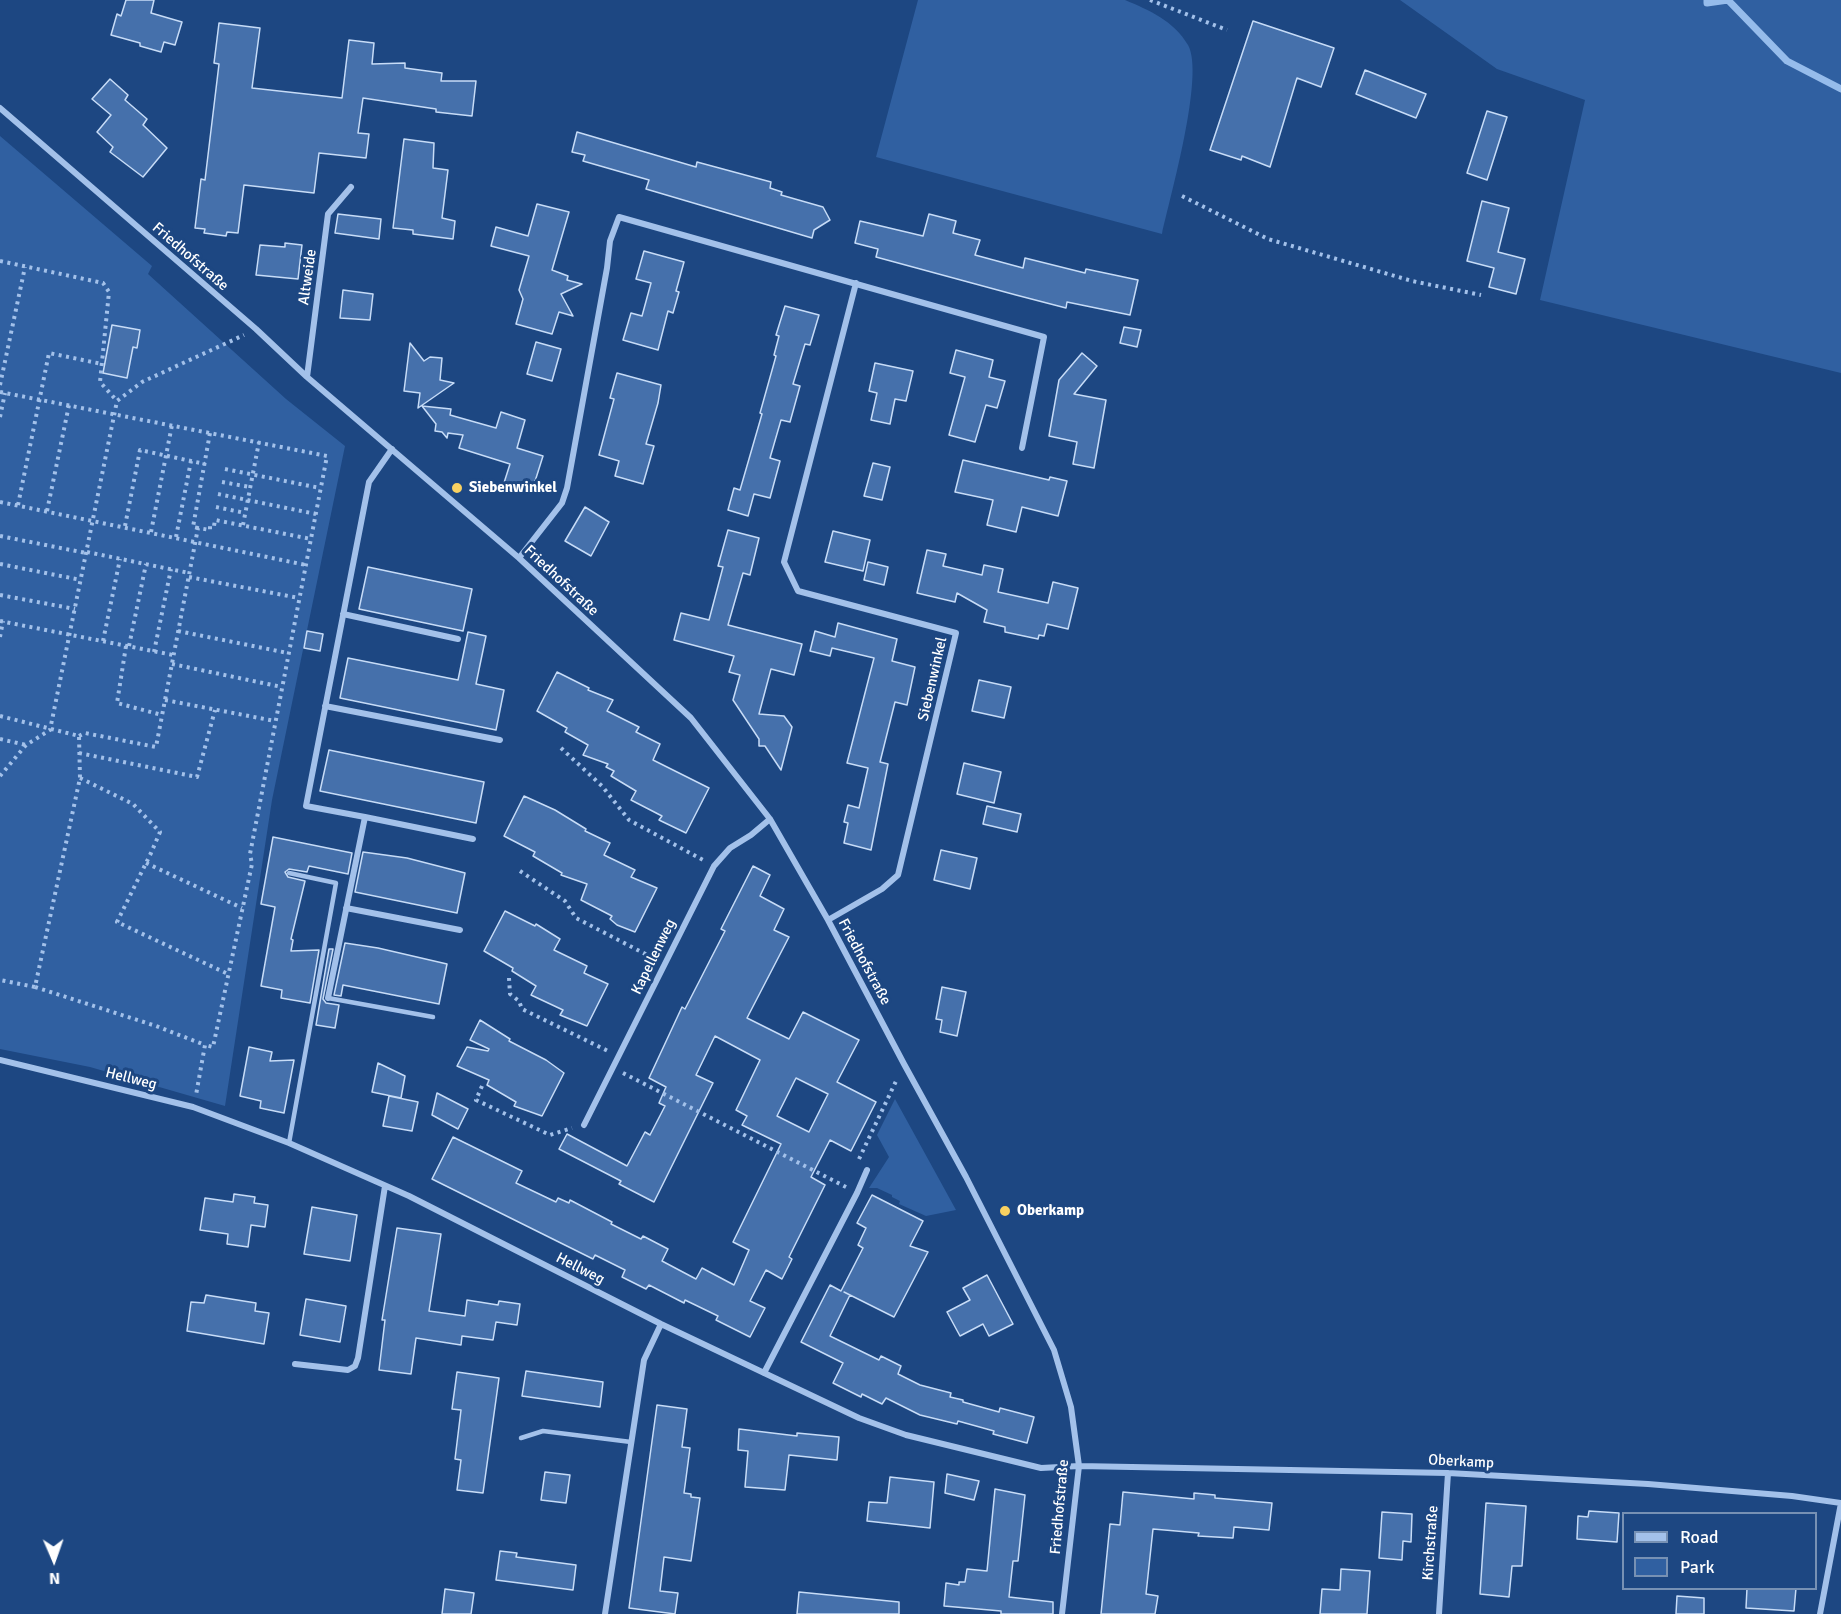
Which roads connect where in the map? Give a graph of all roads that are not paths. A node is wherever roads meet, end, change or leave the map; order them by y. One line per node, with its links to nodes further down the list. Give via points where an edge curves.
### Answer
1 (0, 108): 4 (street, Friedhofstraße)
2 (351, 188): 4 (street, Altweide, via 328,214)
3 (856, 283): 5 (street, via 1044,337); 7 (street, via 619,217 610,241 567,488 562,503); 17 (street, Siebenwinkel, via 784,562 798,591 956,633 898,875 882,889)
4 (307, 377): 6 (street, Friedhofstraße)
5 (1022, 448)
6 (392, 449): 7 (street, Friedhofstraße); 8 (street, via 369,482)
7 (519, 558): 13 (street, Friedhofstraße, via 691,718)
8 (343, 614): 9 (street); 10 (street)
9 (458, 639)
10 (325, 706): 11 (street); 12 (street, via 306,806)
11 (500, 740)
12 (365, 817): 14 (street); 16 (street)
13 (770, 819): 17 (street, Friedhofstraße); 22 (street, Kapellenweg, via 730,848 714,866)
14 (472, 839)
15 (289, 873): 23 (lane, via 336,883)
16 (346, 908): 18 (street); 19 (street)
17 (828, 920): 31 (street, Friedhofstraße, via 1054,1350 1071,1407)
18 (460, 930)
19 (328, 998): 20 (lane)
20 (433, 1017)
21 (0, 1060): 23 (street, Hellweg, via 193,1107)
22 (584, 1125)
23 (289, 1143): 25 (street, Hellweg)
24 (867, 1170): 28 (street)
25 (385, 1186): 26 (street, Hellweg); 27 (street, via 355,1366 348,1370)
26 (661, 1324): 28 (street, Hellweg); 30 (street, via 644,1360)
27 (295, 1364)
28 (764, 1373): 31 (street, Hellweg, via 859,1418 906,1435 1041,1468)
29 (521, 1438): 30 (lane, via 543,1431)
30 (630, 1442): 34 (street)
31 (1079, 1466): 32 (street, Oberkamp); 35 (street, Friedhofstraße)
32 (1448, 1473): 33 (street, Oberkamp, via 1648,1484); 36 (street, Kirchstraße)
33 (1841, 1503): 37 (street)
34 (605, 1614)
35 (1062, 1614)
36 (1439, 1614)
37 (1820, 1614)

